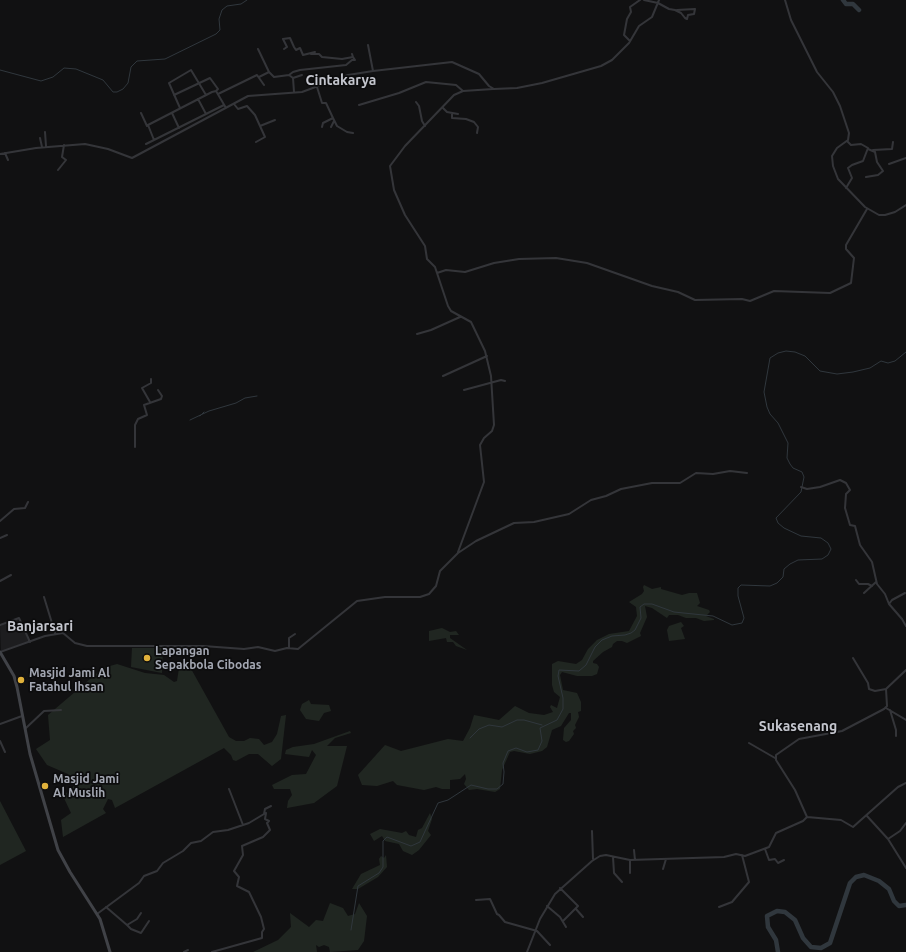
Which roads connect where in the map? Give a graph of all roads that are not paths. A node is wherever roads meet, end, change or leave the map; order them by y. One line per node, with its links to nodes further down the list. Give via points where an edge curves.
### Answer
1 (640, 0): 6 (street, via 630,7 631,12 627,19 624,35)
2 (644, 0): 4 (street)
3 (785, 0): 54 (street, via 791,20 817,72 833,92 840,106 849,133)
4 (659, 2): 5 (street, via 669,9); 6 (street, via 652,16 639,26)
5 (677, 10): 5 (street, via 687,18 688,14 694,14 695,9)
6 (630, 41): 21 (street, via 612,60 601,66 536,84)
7 (368, 45): 12 (street)
8 (258, 49): 13 (street)
9 (284, 49): 11 (street, via 287,47 283,39 290,38 296,50 300,48 303,55)
10 (315, 52): 11 (street)
11 (310, 54): 14 (street, via 342,59 352,55 355,60 346,65 300,70)
12 (373, 71): 20 (street, via 348,75); 21 (street, via 452,62 479,74)
13 (269, 72): 14 (street, via 274,77); 16 (street)
14 (289, 75): 17 (street)
15 (302, 75): 17 (street)
16 (259, 77): 19 (street); 25 (street, via 257,75)
17 (293, 78): 24 (street)
18 (200, 82): 22 (street, via 211,78 218,89); 26 (street); 26 (street, via 191,70 170,82); 27 (street)
19 (264, 85)
20 (317, 87): 24 (street); 41 (street, via 322,103 326,103)
21 (494, 89): 23 (street)
22 (216, 90): 25 (street); 27 (street)
23 (464, 91): 32 (street, via 456,85 426,82); 35 (street, via 454,95)
24 (294, 92): 30 (street, via 249,96)
25 (218, 94): 31 (street)
26 (174, 95): 33 (street)
27 (206, 95): 28 (street)
28 (198, 99): 33 (street); 38 (street)
29 (416, 102): 45 (street)
30 (234, 104): 34 (street); 44 (street, via 238,109 247,106 254,113)
31 (224, 105): 34 (street); 38 (street)
32 (359, 105)
33 (180, 108): 36 (street)
34 (226, 108): 58 (street, via 132,158 92,145)
35 (443, 108): 39 (street); 45 (street)
36 (172, 112): 43 (street); 48 (street)
37 (141, 113): 43 (street)
38 (206, 114): 48 (street)
39 (452, 114): 40 (street); 51 (street, via 452,118 474,122 478,127)
40 (458, 114)
41 (334, 119): 46 (street, via 323,123); 47 (street); 50 (street, via 337,126)
42 (275, 120): 44 (street)
43 (147, 126): 53 (street)
44 (260, 126): 55 (street, via 265,137)
45 (425, 126): 73 (street, via 404,146 390,168 394,190 405,215 426,246 427,259)
46 (322, 127)
47 (330, 127)
48 (180, 128): 53 (street)
49 (45, 132): 59 (street)
50 (353, 133)
51 (477, 133)
52 (40, 138): 60 (street)
53 (154, 140): 57 (street)
54 (847, 141): 61 (street, via 851,145 866,146); 70 (street, via 837,148 832,158 838,179)
55 (256, 142)
56 (893, 142): 62 (street, via 892,149)
57 (146, 144)
58 (64, 145): 59 (street); 68 (street, via 62,157 66,160)
59 (46, 146): 60 (street)
60 (42, 147): 63 (street)
61 (868, 150): 62 (street); 70 (street, via 863,162 848,168 852,178)
62 (873, 150): 69 (street, via 883,172)
63 (5, 153): 64 (street); 66 (street)
64 (0, 154)
65 (906, 158): 67 (street)
66 (8, 160)
67 (890, 164)
68 (58, 170)
69 (866, 177)
70 (846, 188): 72 (street)
71 (906, 205): 72 (street, via 885,216)
72 (867, 209): 73 (street, via 846,246 854,258 854,274 849,285 830,293 771,291 751,300 695,300 678,292 652,286 587,263 556,258 519,259 465,272 446,270)
73 (437, 273): 74 (street, via 448,306)
74 (460, 317): 75 (street); 76 (street, via 471,322)
75 (417, 334)
76 (487, 356): 77 (street); 80 (street)
77 (443, 376)
78 (151, 379): 83 (street, via 151,383 142,388)
79 (504, 380): 80 (street)
80 (492, 384): 82 (street); 91 (street, via 493,428 480,445 485,474 484,484)
81 (158, 390): 83 (street, via 161,399)
82 (464, 390)
83 (150, 402): 84 (street, via 143,406 146,416 138,419 135,425)
84 (135, 447)
85 (748, 473): 91 (street, via 696,473 680,483 652,483 621,488 606,496 590,500 569,514 537,522 514,523 476,541)
86 (801, 487): 95 (street, via 820,487 840,480 846,483 850,490 846,496 847,518 850,526 856,527 860,545 872,563)
87 (28, 502): 88 (street, via 26,508 14,510)
88 (0, 521)
89 (7, 535): 90 (street)
90 (0, 538)
91 (458, 553): 106 (street, via 440,570 436,586 429,594 420,597 386,597 357,601 300,647)
92 (11, 575): 94 (street)
93 (856, 580): 96 (street, via 859,584)
94 (0, 581)
95 (876, 582): 96 (street); 100 (street)
96 (872, 586): 97 (street)
97 (864, 593)
98 (905, 593): 100 (street)
99 (44, 597): 103 (street)
100 (890, 603): 102 (street)
101 (0, 625): 105 (street, via 19,618)
102 (906, 626)
103 (55, 633): 105 (street); 106 (street, via 65,633 74,643 87,646 203,646 248,649 255,647 275,651)
104 (295, 634): 106 (street, via 289,638)
105 (30, 642): 107 (street)
106 (289, 648)
107 (0, 652): 114 (main road, via 15,679)
108 (853, 658): 110 (street, via 868,682 869,689 875,692)
109 (906, 670): 110 (street)
110 (886, 689): 111 (street)
111 (886, 708): 113 (street); 122 (street, via 842,731 799,739)
112 (61, 710): 117 (street, via 43,712 26,727)
113 (890, 710): 115 (street); 118 (street)
114 (22, 716): 116 (street); 117 (main road)
115 (906, 720)
116 (0, 724)
117 (25, 732): 153 (main road, via 58,850)
118 (896, 736)
119 (1, 742): 121 (street)
120 (749, 743): 122 (street)
121 (5, 752)
122 (775, 758): 128 (street, via 790,780)
123 (906, 783): 127 (street, via 898,787)
124 (229, 789): 130 (street)
125 (271, 806): 126 (street, via 265,809)
126 (266, 813): 130 (street); 164 (street, via 265,818 269,821 267,823 270,830 263,837 242,846 243,855 234,870 239,878 237,886 250,894 261,917 264,929 262,938)
127 (867, 816): 128 (street, via 853,827 841,820); 132 (street)
128 (807, 817): 133 (street, via 776,833 770,846)
129 (906, 823): 132 (street)
130 (243, 825): 149 (street, via 213,832 201,841 191,843)
131 (592, 831): 138 (street)
132 (888, 839): 143 (street)
133 (765, 849): 135 (street, via 747,856); 141 (street, via 768,860 774,859 778,863)
134 (634, 850): 140 (street)
135 (742, 855): 137 (street); 150 (street, via 749,882 730,903)
136 (613, 857): 138 (street, via 603,855); 139 (street); 145 (street, via 614,875)
137 (666, 858): 140 (street); 142 (street)
138 (593, 859): 146 (street)
139 (630, 860): 140 (street); 144 (street)
140 (635, 860)
141 (784, 860)
142 (663, 868)
143 (906, 868)
144 (630, 873)
145 (622, 882)
146 (560, 888): 148 (street); 151 (street, via 578,905)
147 (476, 900): 159 (street, via 490,899 497,914 500,914 505,922)
148 (547, 906): 156 (street); 159 (street)
149 (106, 907): 153 (street); 157 (street)
150 (719, 907)
151 (576, 909): 154 (street); 156 (street)
152 (140, 913): 157 (street, via 137,919)
153 (97, 914): 162 (main road, via 103,925)
154 (583, 917)
155 (149, 921): 157 (street, via 142,933)
156 (563, 921): 158 (street)
157 (127, 925)
158 (566, 927)
159 (535, 930): 160 (street); 165 (street)
160 (550, 945)
161 (188, 950): 163 (street)
162 (110, 952)
163 (184, 952)
164 (212, 952)
165 (527, 952)

